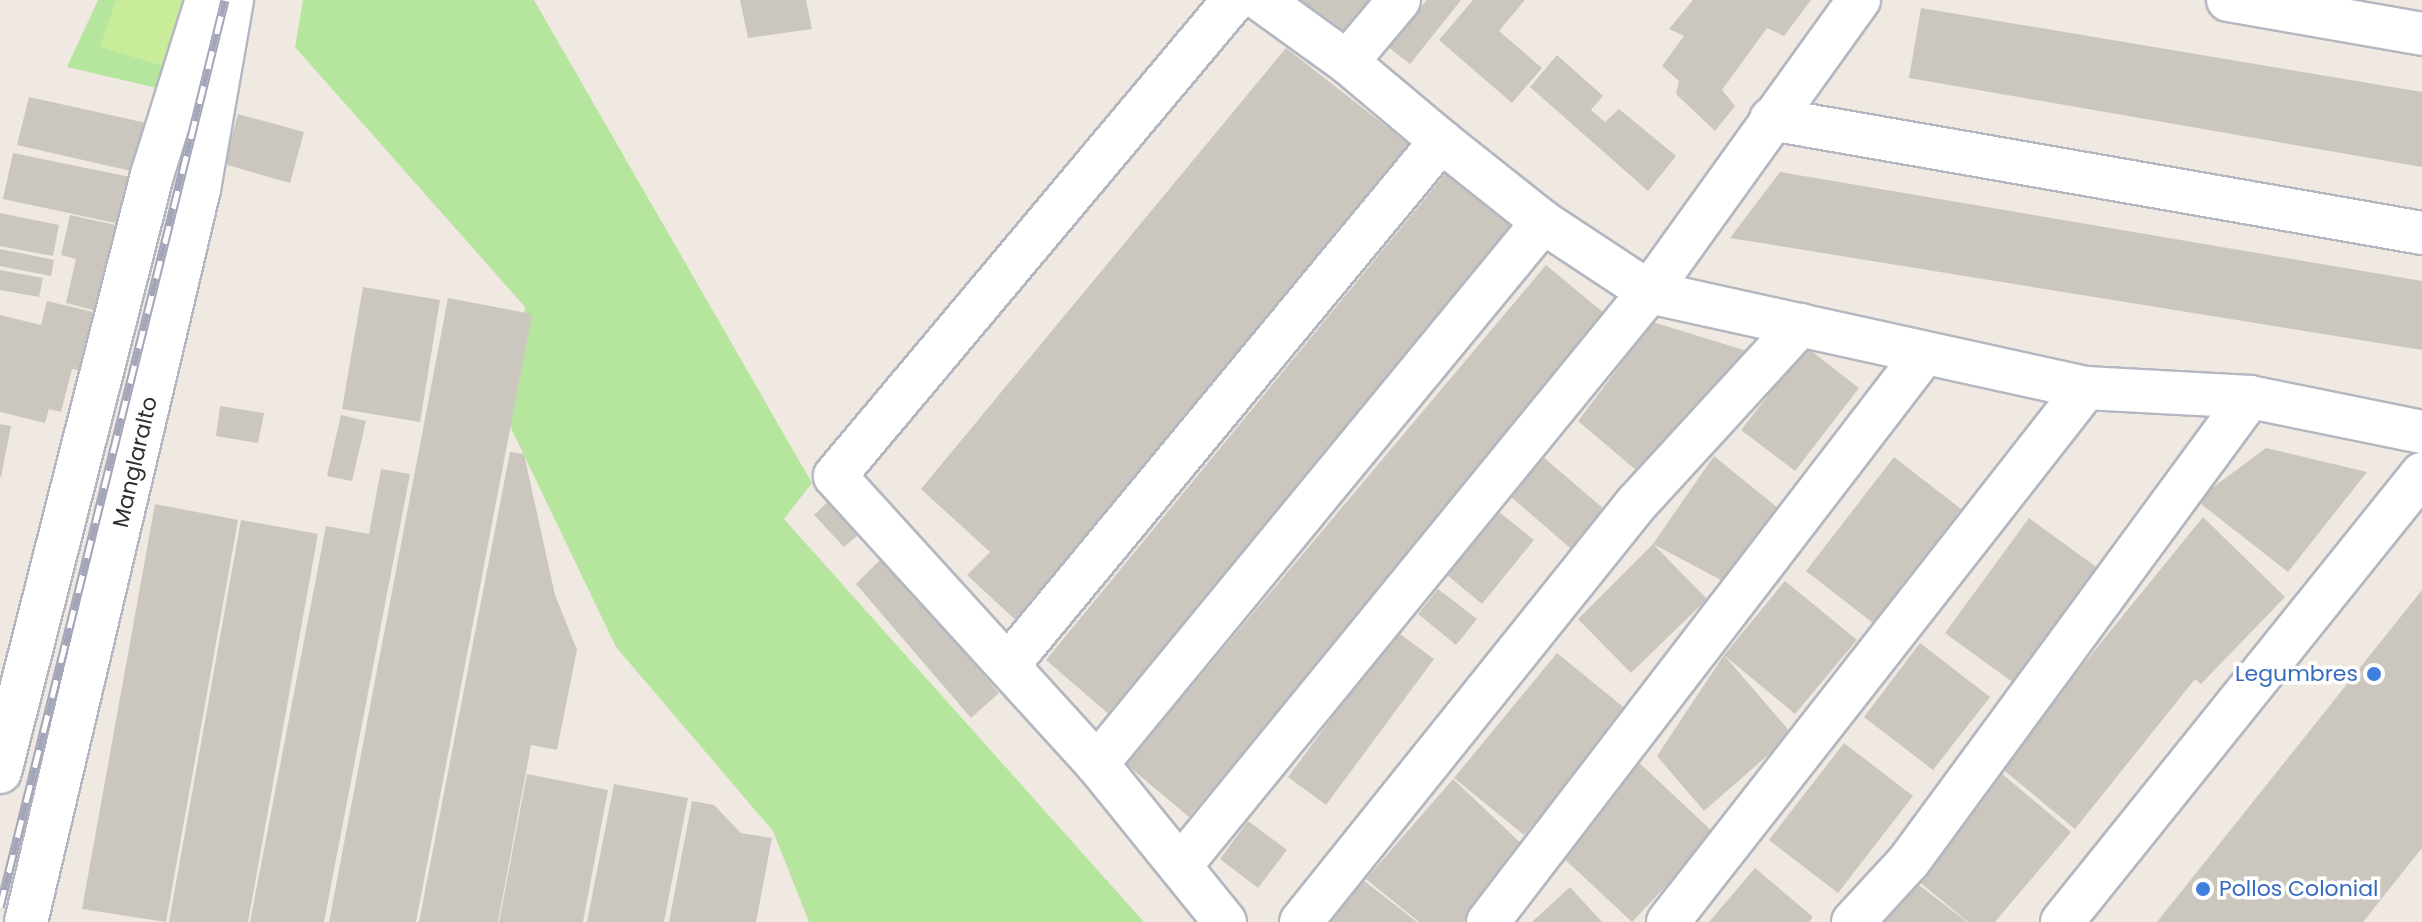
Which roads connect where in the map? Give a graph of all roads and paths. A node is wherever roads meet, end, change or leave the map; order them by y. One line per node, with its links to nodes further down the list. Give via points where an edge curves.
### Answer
1 (207, 0): 23 (street, via 152,175)
2 (232, 0): 25 (street, Manglaralto, via 199,189)
3 (1234, 0): 21 (street, via 835,476)
4 (1261, 0): 9 (street)
5 (1399, 0): 9 (street)
6 (1859, 0): 10 (street)
7 (2228, 0): 8 (street)
8 (2422, 34)
9 (1347, 62): 11 (street)
10 (1771, 119): 13 (street); 14 (street)
11 (1441, 141): 12 (street); 21 (street)
12 (1543, 222): 14 (street); 22 (street)
13 (2422, 233)
14 (1649, 292): 15 (street); 24 (street)
15 (1800, 325): 16 (street); 27 (street, via 1636,504)
16 (1924, 354): 17 (street); 28 (street)
17 (2086, 388): 18 (street); 29 (street)
18 (2250, 397): 19 (street); 30 (street, via 1918,849)
19 (2422, 432)
20 (2422, 474): 31 (street)
21 (1008, 665): 22 (street)
22 (1097, 764): 24 (street)
23 (0, 772)
24 (1181, 865): 26 (street)
25 (26, 922)
26 (1225, 922)
27 (1301, 922)
28 (1488, 922)
29 (1668, 922)
30 (1853, 922)
31 (2062, 922)

